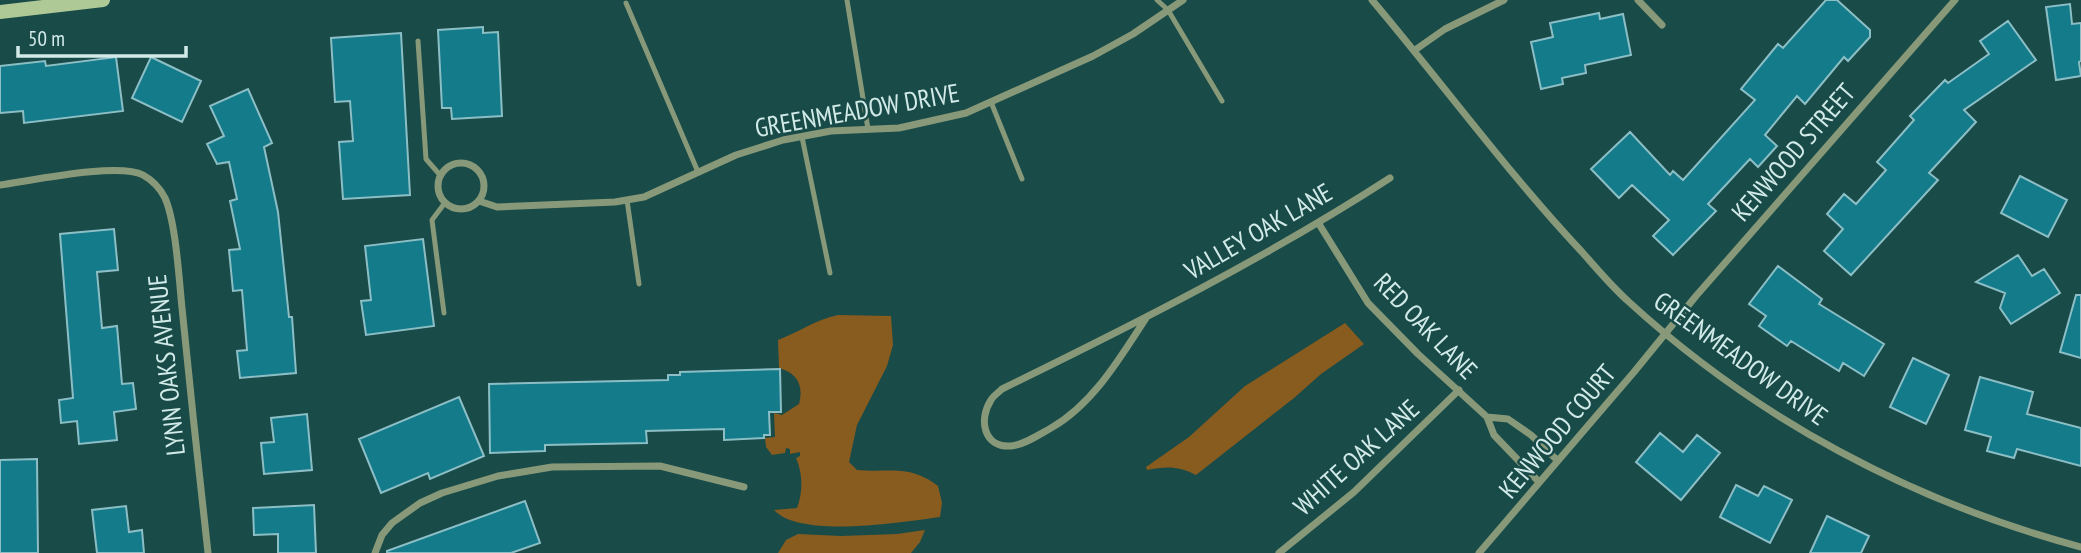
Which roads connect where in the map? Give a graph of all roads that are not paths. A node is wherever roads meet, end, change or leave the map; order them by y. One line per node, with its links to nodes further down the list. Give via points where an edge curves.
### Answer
1 (103, 0): 11 (main road)
2 (847, 0): 17 (lane)
3 (1157, 0): 10 (lane)
4 (1183, 0): 10 (street, GREENMEADOW DRIVE)
5 (1372, 0): 14 (street, GREENMEADOW DRIVE)
6 (1504, 0): 14 (street, via 1445,29)
7 (1638, 0): 12 (street)
8 (1955, 0): 32 (street, KENWOOD STREET)
9 (626, 3): 19 (lane)
10 (1168, 10): 15 (lane); 16 (street, GREENMEADOW DRIVE, via 1093,56)
11 (0, 12)
12 (1662, 25)
13 (418, 41): 20 (lane, via 426,159)
14 (1415, 50): 32 (street, GREENMEADOW DRIVE, via 1536,204 1628,301)
15 (1222, 101)
16 (991, 102): 17 (street, GREENMEADOW DRIVE, via 967,113); 22 (lane)
17 (869, 130): 18 (street, GREENMEADOW DRIVE)
18 (803, 136): 19 (street, GREENMEADOW DRIVE, via 736,155); 28 (lane)
19 (698, 173): 24 (street, GREENMEADOW DRIVE)
20 (440, 175): 25 (street, via 451,165 474,167 483,179); 26 (street, via 437,190)
21 (1390, 178): 27 (street, VALLEY OAK LANE)
22 (1022, 179)
23 (0, 185): 39 (street, LYNN OAKS AVENUE, via 129,171 149,179 165,198 171,217)
24 (627, 200): 25 (street, GREENMEADOW DRIVE, via 497,207); 29 (lane)
25 (479, 201): 26 (street, GREENMEADOW DRIVE, via 458,210)
26 (444, 204): 30 (lane, via 432,220)
27 (1318, 224): 31 (street, VALLEY OAK LANE); 33 (street, RED OAK LANE, via 1368,303)
28 (830, 273)
29 (639, 285)
30 (444, 313)
31 (1146, 318): 31 (street, VALLEY OAK LANE, via 1112,370 1075,411 1012,446 988,437 984,417 1002,389)
32 (1665, 333): 35 (street, KENWOOD COURT); 38 (street, GREENMEADOW DRIVE, via 1773,414 1871,468 1979,516)
33 (1459, 390): 34 (street, RED OAK LANE); 41 (street, WHITE OAK LANE, via 1354,492)
34 (1488, 416): 35 (street, RED OAK LANE, via 1508,419); 36 (street, RED OAK LANE, via 1494,435)
35 (1557, 460): 36 (street, KENWOOD COURT)
36 (1539, 482): 42 (street, KENWOOD COURT)
37 (744, 487): 40 (street, via 660,466 552,467 498,475 420,503 392,523)
38 (2081, 547)
39 (208, 553)
40 (375, 553)
41 (1279, 553)
42 (1479, 553)

